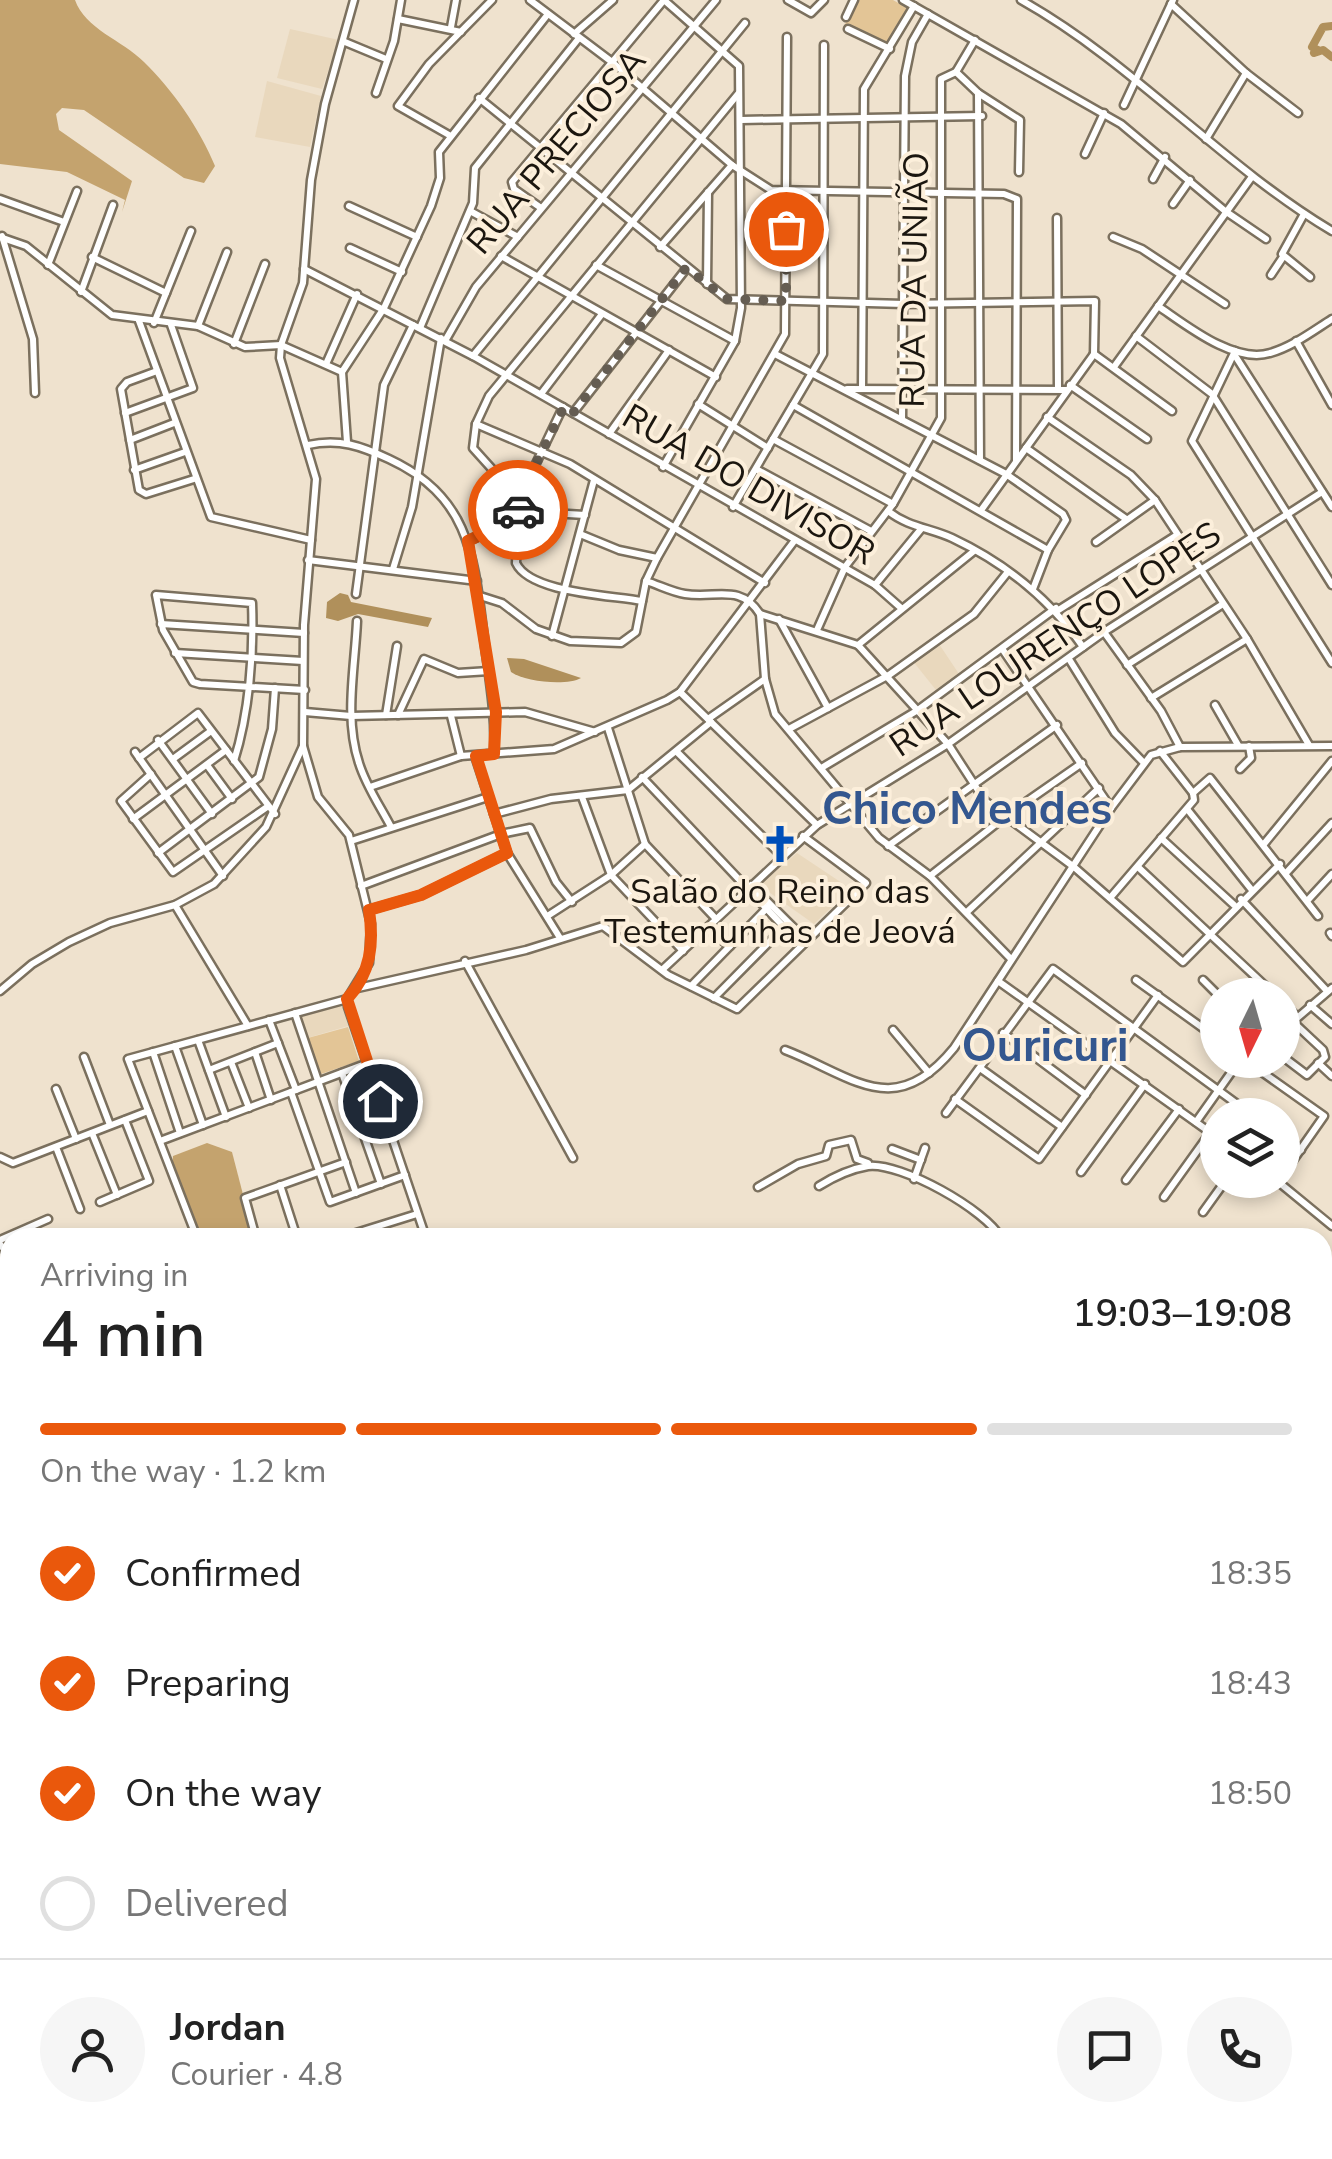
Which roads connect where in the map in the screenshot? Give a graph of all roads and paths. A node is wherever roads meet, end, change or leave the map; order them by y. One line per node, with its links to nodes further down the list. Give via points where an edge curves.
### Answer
1 (354, 0): 28 (street)
2 (401, 0): 19 (street)
3 (456, 0): 22 (street)
4 (492, 0): 24 (street)
5 (530, 0): 17 (street)
6 (613, 0): 25 (street)
7 (664, 0): 21 (street); 33 (street)
8 (716, 0): 21 (street, RUA PRECIOSA)
9 (788, 0): 10 (street, via 808,12)
10 (824, 0)
11 (854, 0): 18 (street)
12 (903, 0): 16 (street)
13 (926, 0): 16 (street)
14 (1021, 0): 36 (street, via 1070,27)
15 (1172, 2): 35 (street); 36 (street)
16 (921, 10): 27 (street); 30 (street); 48 (street, via 908,55)
17 (548, 14): 25 (street); 41 (street)
18 (846, 17)
19 (398, 19): 22 (street); 32 (street)
20 (745, 23): 31 (street)
21 (692, 26): 31 (street); 37 (street, RUA PRECIOSA)
22 (451, 27): 24 (street)
23 (848, 29): 30 (street)
24 (462, 32): 54 (street, via 398,108)
25 (577, 36): 33 (street); 53 (street)
26 (787, 37): 50 (street)
27 (976, 40): 34 (street); 44 (street)
28 (345, 42): 32 (street); 103 (street, via 315,154)
29 (824, 45): 51 (street)
30 (890, 49): 52 (street, via 866,81)
31 (724, 50): 38 (street, via 740,66); 43 (street)
32 (386, 59): 40 (street)
33 (612, 62): 37 (street); 57 (street)
34 (956, 72): 39 (street); 46 (street, RUA DA UNIÃO, via 942,77)
35 (1246, 73): 45 (street); 56 (street)
36 (1138, 79): 42 (street); 56 (street)
37 (643, 88): 43 (street); 62 (street, RUA PRECIOSA)
38 (739, 93): 49 (street); 55 (street)
39 (978, 93): 47 (street); 61 (street, via 1020,120)
40 (376, 94)
41 (479, 98): 53 (street); 54 (street)
42 (1124, 105)
43 (670, 112): 55 (street); 74 (street)
44 (1104, 113): 58 (street); 59 (street)
45 (1298, 113)
46 (940, 116): 47 (street); 48 (street); 72 (street, RUA DA UNIÃO)
47 (982, 116): 73 (street)
48 (903, 119): 52 (street); 71 (street)
49 (741, 120): 50 (street); 60 (street)
50 (786, 120): 51 (street); 68 (street)
51 (824, 120): 52 (street); 69 (street)
52 (863, 120): 70 (street)
53 (510, 121): 57 (street); 81 (street, via 475,168)
54 (449, 135): 89 (street)
55 (702, 138): 60 (street); 85 (street)
56 (1206, 140): 63 (street)
57 (541, 147): 62 (street); 79 (street, via 511,184)
58 (1084, 154)
59 (1165, 156): 64 (street); 65 (street)
60 (734, 167): 66 (street); 68 (street); 114 (street)
61 (1019, 172)
62 (570, 173): 74 (street); 79 (street, RUA PRECIOSA)
63 (1251, 178): 80 (street); 82 (street)
64 (1153, 179)
65 (1190, 180): 76 (street); 80 (street)
66 (708, 190): 93 (street); 109 (street)
67 (77, 191): 84 (street)
68 (786, 193): 69 (street); 115 (street)
69 (825, 194): 70 (street); 116 (street)
70 (865, 194): 71 (street); 117 (street)
71 (904, 194): 72 (street); 122 (street)
72 (940, 194): 73 (street); 118 (street, RUA DA UNIÃO)
73 (982, 194): 119 (street); 120 (street, via 1010,196 1019,204)
74 (602, 198): 85 (street); 107 (street)
75 (0, 199): 84 (street)
76 (1172, 204)
77 (113, 205): 98 (street)
78 (348, 206): 89 (street)
79 (542, 208): 90 (street, RUA PRECIOSA)
80 (1225, 211): 92 (street); 105 (street)
81 (470, 212): 90 (street); 133 (street)
82 (1304, 214): 87 (street); 97 (street)
83 (1058, 218): 123 (street)
84 (64, 222): 101 (street)
85 (631, 222): 93 (street); 100 (street)
86 (191, 231): 111 (street)
87 (1332, 232)
88 (1, 236): 101 (street); 161 (street, via 33,339)
89 (417, 237): 104 (street)
90 (518, 237): 96 (street, RUA PRECIOSA)
91 (1113, 237): 105 (street)
92 (1266, 239)
93 (660, 247): 102 (street)
94 (350, 248): 104 (street)
95 (227, 252): 132 (street)
96 (501, 256): 107 (street); 136 (street, RUA PRECIOSA)
97 (1283, 256): 106 (street); 108 (street)
98 (92, 257): 110 (street); 111 (street)
99 (265, 264): 139 (street)
100 (596, 264): 113 (street); 121 (street)
101 (48, 265): 110 (street)
102 (686, 268): 109 (street); 121 (street)
103 (304, 269): 112 (street, RUA DO DIVISOR); 140 (street)
104 (402, 272): 126 (street)
105 (1179, 275): 124 (street); 125 (street)
106 (1271, 275)
107 (536, 276): 113 (street); 145 (street)
108 (1310, 277)
109 (707, 285): 114 (street)
110 (81, 292): 129 (street, via 112,315)
111 (166, 293): 130 (street)
112 (356, 294): 126 (street, RUA DO DIVISOR); 146 (street)
113 (570, 296): 127 (street); 151 (street)
114 (740, 301): 115 (street); 137 (street)
115 (786, 301): 116 (street); 143 (street, via 786,334)
116 (824, 302): 117 (street); 150 (street, via 823,354)
117 (863, 302): 122 (street); 158 (street)
118 (942, 302): 119 (street); 122 (street); 155 (street, RUA DA UNIÃO)
119 (980, 302): 120 (street); 159 (street)
120 (1018, 302): 123 (street); 160 (street)
121 (660, 303): 134 (street); 137 (street)
122 (904, 304): 154 (street)
123 (1058, 304): 144 (street, via 1096,302); 156 (street)
124 (1225, 304)
125 (1158, 306): 135 (street); 142 (street)
126 (384, 308): 133 (street, RUA DO DIVISOR); 149 (street)
127 (602, 314): 134 (street); 162 (street)
128 (1332, 320): 138 (street)
129 (139, 322): 130 (street); 148 (street)
130 (154, 323): 131 (street)
131 (171, 325): 132 (street); 164 (street, via 193,388)
132 (198, 326): 139 (street)
133 (417, 326): 136 (street, RUA DO DIVISOR); 188 (street, via 385,382)
134 (638, 333): 141 (street); 171 (street)
135 (1136, 336): 147 (street); 163 (street)
136 (443, 340): 145 (street, RUA DO DIVISOR); 196 (street, RUA PRECIOSA)
137 (735, 341): 152 (street)
138 (1296, 341): 142 (street, via 1266,354); 167 (street)
139 (234, 344): 140 (street)
140 (281, 344): 146 (street); 183 (street, via 284,381)
141 (669, 350): 152 (street); 177 (street)
142 (1235, 352): 163 (street); 200 (street)
143 (775, 354): 150 (street); 176 (street)
144 (1094, 354): 147 (street); 157 (street)
145 (474, 356): 151 (street, RUA DO DIVISOR)
146 (326, 364): 149 (street)
147 (1114, 367): 169 (street)
148 (158, 371): 164 (street); 170 (street, via 123,384)
149 (342, 372): 182 (street)
150 (813, 372): 153 (street); 166 (street)
151 (506, 375): 162 (street, RUA DO DIVISOR); 175 (street)
152 (716, 376): 165 (street)
153 (845, 388): 158 (street); 173 (street)
154 (902, 388): 155 (street); 158 (street); 173 (street)
155 (942, 388): 159 (street); 178 (street, RUA DA UNIÃO, via 942,418)
156 (1058, 388): 157 (street); 160 (street)
157 (1069, 388): 172 (street); 180 (street)
158 (862, 389)
159 (980, 389): 160 (street); 189 (street)
160 (1019, 390): 190 (street)
161 (35, 392)
162 (541, 394): 168 (street, RUA DO DIVISOR)
163 (1212, 394): 209 (street); 217 (street, via 1192,435)
164 (168, 398): 170 (street); 174 (street)
165 (698, 404): 176 (street); 191 (street)
166 (792, 405): 179 (street); 193 (street)
167 (1332, 405)
168 (564, 407): 171 (street, RUA DO DIVISOR); 186 (street)
169 (1172, 411)
170 (124, 413): 181 (street)
171 (573, 413): 177 (street, RUA DO DIVISOR)
172 (1048, 417): 185 (street); 202 (street)
173 (902, 420): 178 (street)
174 (174, 423): 181 (street); 187 (street)
175 (476, 424): 186 (street); 201 (street, via 476,454)
176 (732, 425): 184 (street); 199 (street)
177 (608, 434): 191 (street, RUA DO DIVISOR)
178 (932, 436): 189 (street); 193 (street, RUA DA UNIÃO)
179 (773, 439): 184 (street); 203 (street)
180 (1147, 439)
181 (130, 440): 194 (street)
182 (347, 442): 183 (street); 188 (street)
183 (308, 446): 218 (street, via 316,480)
184 (768, 448): 192 (street)
185 (1026, 448): 190 (street); 211 (street)
186 (541, 450): 198 (street); 201 (street)
187 (185, 452): 194 (street); 197 (street)
188 (374, 452): 196 (street); 226 (street)
189 (980, 460): 195 (street)
190 (1016, 460): 195 (street)
191 (663, 466): 199 (street, RUA DO DIVISOR)
192 (756, 469): 204 (street); 214 (street)
193 (911, 469): 203 (street, RUA DA UNIÃO); 206 (street)
194 (134, 470): 197 (street, via 141,493)
195 (1006, 474): 206 (street); 222 (street, via 1066,517)
196 (418, 475): 220 (street, via 452,506); 228 (street, RUA PRECIOSA)
197 (194, 479): 218 (street, via 217,521)
198 (594, 480): 208 (street); 212 (street)
199 (697, 486): 204 (street, RUA DO DIVISOR); 212 (street)
200 (1322, 492): 205 (street); 209 (street, RUA LOURENÇO LOPES)
201 (519, 498): 210 (street)
202 (1155, 500): 211 (street); 216 (street)
203 (893, 504): 207 (street, RUA DA UNIÃO)
204 (733, 507): 219 (street, RUA DO DIVISOR)
205 (1332, 507)
206 (982, 509): 222 (street)
207 (888, 512): 213 (street); 214 (street, RUA DA UNIÃO)
208 (585, 515): 210 (street, via 548,511); 215 (street)
209 (1288, 515): 217 (street, RUA LOURENÇO LOPES); 235 (street)
210 (517, 517): 220 (street); 236 (street, via 520,573)
211 (1126, 519): 221 (street)
212 (673, 528): 224 (street); 233 (street)
213 (921, 530): 223 (street); 234 (street)
214 (871, 531): 227 (street, RUA DA UNIÃO)
215 (580, 534): 224 (street); 236 (street)
216 (1177, 535): 229 (street); 244 (street)
217 (1252, 536): 229 (street, RUA LOURENÇO LOPES); 261 (street)
218 (311, 540): 225 (street)
219 (795, 540): 227 (street, RUA DO DIVISOR); 233 (street)
220 (468, 541): 231 (street)
221 (1096, 542)
222 (1048, 550): 237 (street)
223 (974, 551): 230 (street); 243 (street)
224 (657, 558): 232 (street)
225 (308, 560): 226 (street); 252 (street)
226 (358, 566): 228 (street); 238 (street)
227 (845, 567): 234 (street, RUA DO DIVISOR); 250 (street, RUA DA UNIÃO)
228 (393, 569): 231 (street)
229 (1200, 569): 242 (street); 251 (street, RUA LOURENÇO LOPES)
230 (1007, 572): 237 (street); 266 (street, via 986,604)
231 (477, 581): 239 (street)
232 (646, 581): 240 (street, via 682,594 732,592); 241 (street)
233 (765, 583): 240 (street)
234 (875, 584): 243 (street, RUA DO DIVISOR)
235 (1332, 585)
236 (568, 588): 241 (street); 253 (street)
237 (1033, 588): 244 (street)
238 (356, 594)
239 (480, 596): 253 (street); 265 (street)
240 (751, 600): 245 (street); 272 (street)
241 (642, 601): 253 (street, via 639,627 628,641)
242 (1223, 604): 254 (street); 264 (street)
243 (901, 608): 255 (street)
244 (1057, 609): 257 (street); 258 (street)
245 (760, 614): 246 (street); 267 (street)
246 (779, 619): 250 (street); 275 (street)
247 (357, 620): 280 (street)
248 (161, 624): 249 (street); 249 (street, via 156,595 250,600); 259 (street)
249 (250, 628): 252 (street); 260 (street)
250 (817, 630): 255 (street)
251 (1104, 632): 257 (street, RUA LOURENÇO LOPES); 264 (street)
252 (304, 633): 263 (street)
253 (552, 636)
254 (1247, 639): 273 (street); 293 (street)
255 (858, 645): 266 (street)
256 (397, 646): 281 (street)
257 (1083, 647): 262 (street, RUA LOURENÇO LOPES)
258 (1003, 650): 269 (street); 276 (street)
259 (175, 653): 260 (street); 268 (street, via 194,683)
260 (248, 657): 263 (street); 268 (street)
261 (1331, 657)
262 (1070, 659): 269 (street, RUA LOURENÇO LOPES); 307 (street, via 1115,733)
263 (303, 662): 271 (street)
264 (1127, 664): 273 (street)
265 (489, 671): 278 (street); 279 (street, via 458,674 424,659)
266 (889, 675): 275 (street); 276 (street)
267 (765, 679): 283 (street); 286 (street, via 775,714)
268 (246, 686): 270 (street); 305 (street)
269 (1031, 686): 284 (street); 290 (street, RUA LOURENÇO LOPES)
270 (274, 688): 271 (street); 314 (street, via 269,746)
271 (305, 690): 277 (street)
272 (680, 692): 283 (street); 285 (street)
273 (1151, 698): 295 (street)
274 (1214, 705): 291 (street)
275 (828, 708): 286 (street)
276 (918, 710): 290 (street); 309 (street)
277 (305, 712): 280 (street); 297 (street)
278 (496, 712): 282 (street); 288 (street, via 551,716); 300 (street)
279 (398, 715): 281 (street); 282 (street)
280 (351, 716): 281 (street); 316 (street)
281 (386, 716)
282 (452, 716): 301 (street)
283 (710, 721): 299 (street); 334 (street)
284 (1057, 724): 306 (street); 315 (street)
285 (608, 728): 288 (street); 318 (street)
286 (789, 729): 309 (street)
287 (212, 731): 289 (street, via 195,713); 296 (street); 303 (street)
288 (596, 732): 300 (street, via 554,749)
289 (158, 740): 303 (street); 311 (street, via 137,755)
290 (948, 744): 315 (street); 324 (street, RUA LOURENÇO LOPES)
291 (1239, 746): 292 (street); 295 (street)
292 (1249, 746): 293 (street); 310 (street, via 1251,758)
293 (1310, 746): 294 (street)
294 (1332, 746)
295 (1180, 747): 298 (street)
296 (226, 750): 305 (street); 308 (street)
297 (305, 750): 329 (street); 340 (street, via 318,797)
298 (1160, 751): 307 (street); 319 (street)
299 (677, 752): 312 (street); 348 (street)
300 (494, 754): 302 (street)
301 (462, 756): 302 (street); 316 (street)
302 (476, 756): 322 (street)
303 (172, 759): 313 (street)
304 (1332, 760): 343 (street)
305 (234, 761): 314 (street)
306 (1082, 763): 317 (street); 331 (street)
307 (1144, 763): 326 (street)
308 (207, 764): 313 (street); 323 (street)
309 (824, 767): 324 (street)
310 (1240, 768)
311 (151, 774): 320 (street); 332 (street, via 121,799)
312 (642, 777): 318 (street); 358 (street)
313 (187, 779): 320 (street); 328 (street)
314 (252, 785): 323 (street); 325 (street)
315 (970, 785): 331 (street); 344 (street)
316 (370, 787): 335 (street)
317 (1099, 788): 326 (street); 341 (street)
318 (628, 790): 321 (street); 342 (street)
319 (1193, 793): 327 (street); 343 (street, via 1210,778)
320 (166, 794): 332 (street); 336 (street)
321 (582, 796): 330 (street); 354 (street)
322 (488, 797): 330 (street); 335 (street)
323 (232, 800): 328 (street)
324 (852, 804): 334 (street, RUA LOURENÇO LOPES); 344 (street)
325 (267, 807): 329 (street); 345 (street)
326 (1111, 808): 350 (street)
327 (1187, 809): 339 (street); 359 (street)
328 (212, 814): 336 (street)
329 (275, 814): 355 (street)
330 (494, 814): 337 (street)
331 (1006, 816): 341 (street); 356 (street)
332 (133, 820): 346 (street)
333 (1332, 823): 352 (street)
334 (817, 826): 338 (street, RUA LOURENÇO LOPES)
335 (392, 827): 340 (street)
336 (192, 829): 345 (street); 346 (street)
337 (501, 834): 347 (street); 357 (street); 363 (street, via 533,831)
338 (803, 836): 348 (street, RUA LOURENÇO LOPES); 376 (street, via 866,883)
339 (1160, 838): 351 (street); 365 (street)
340 (350, 841): 357 (street)
341 (1042, 842): 350 (street); 368 (street)
342 (645, 844): 354 (street); 371 (street)
343 (1264, 844): 349 (street)
344 (888, 846): 356 (street)
345 (205, 849): 346 (street, via 178,871); 355 (street)
346 (158, 853)
347 (507, 853): 367 (street, via 421,895); 369 (street)
348 (782, 856): 358 (street, RUA LOURENÇO LOPES)
349 (1280, 864): 352 (street); 359 (street)
350 (1074, 867): 360 (street); 379 (street)
351 (1138, 867): 360 (street); 374 (street)
352 (1287, 872): 362 (street)
353 (1332, 874): 362 (street)
354 (611, 875): 363 (street); 378 (street)
355 (224, 876): 364 (street)
356 (930, 876): 368 (street)
357 (361, 886): 367 (street)
358 (749, 887): 366 (street); 371 (street, RUA LOURENÇO LOPES)
359 (1251, 888): 361 (street)
360 (1110, 898): 374 (street, via 1183,962)
361 (1242, 899): 365 (street); 387 (street)
362 (1308, 900): 370 (street)
363 (572, 902): 369 (street)
364 (174, 905): 388 (street, via 69,942); 399 (street)
365 (1234, 905): 374 (street)
366 (768, 908): 372 (street); 377 (street)
367 (369, 910): 386 (street, via 372,952)
368 (968, 911): 379 (street)
369 (548, 915): 375 (street)
370 (1318, 916)
371 (716, 919): 373 (street, RUA LOURENÇO LOPES)
372 (786, 925): 376 (street); 390 (street)
373 (706, 929): 377 (street); 378 (street, RUA LOURENÇO LOPES)
374 (1208, 933): 382 (street)
375 (560, 938): 380 (street); 381 (street, via 609,927)
376 (804, 943): 390 (street, via 741,1007)
377 (730, 946): 385 (street)
378 (683, 951): 381 (street, RUA LOURENÇO LOPES)
379 (1010, 958): 384 (street)
380 (465, 961): 386 (street); 453 (street)
381 (662, 970): 385 (street)
382 (1257, 978)
383 (1136, 980): 389 (street)
384 (998, 981): 392 (street); 419 (street)
385 (692, 986): 390 (street)
386 (357, 988): 391 (street)
387 (1330, 990): 393 (street)
388 (0, 992)
389 (1158, 995): 400 (street); 402 (street)
390 (714, 998)
391 (347, 999): 394 (street); 413 (street)
392 (1025, 1000): 402 (street, via 1053,969); 403 (street); 411 (street)
393 (1310, 1004): 395 (street); 397 (street)
394 (295, 1013): 396 (street); 423 (street)
395 (1300, 1014)
396 (269, 1020): 399 (street); 405 (street)
397 (1332, 1024)
398 (1300, 1025): 414 (street, via 1323,1050)
399 (248, 1026): 404 (street)
400 (1200, 1026)
401 (893, 1030): 419 (street)
402 (1134, 1030): 411 (street); 426 (street)
403 (1003, 1034): 415 (street); 428 (street)
404 (198, 1040): 406 (street); 416 (street)
405 (278, 1043): 409 (street); 427 (street)
406 (174, 1046): 408 (street); 439 (street)
407 (784, 1050): 419 (street, via 878,1091)
408 (152, 1052): 434 (street, via 128,1059); 444 (street)
409 (255, 1052): 412 (street); 431 (street)
410 (84, 1057): 441 (street)
411 (1111, 1061): 424 (street); 428 (street)
412 (231, 1062): 416 (street); 432 (street)
413 (368, 1064): 418 (street); 459 (street)
414 (1318, 1064): 417 (street, via 1307,1075); 420 (street)
415 (980, 1068): 430 (street); 442 (street)
416 (209, 1070): 436 (street)
417 (1300, 1070)
418 (342, 1073): 423 (street); 462 (street)
419 (930, 1073)
420 (1332, 1076)
421 (1230, 1078): 426 (street)
422 (1271, 1078): 450 (street, via 1321,1113 1322,1122)
423 (319, 1082): 427 (street); 455 (street)
424 (1144, 1084): 433 (street); 458 (street)
425 (56, 1089): 445 (street)
426 (1218, 1090): 429 (street); 438 (street)
427 (294, 1091): 431 (street); 457 (street)
428 (1086, 1095): 442 (street)
429 (1229, 1098)
430 (955, 1099): 435 (street); 442 (street, via 1038,1159)
431 (271, 1100): 432 (street)
432 (248, 1108): 436 (street)
433 (1179, 1110): 438 (street); 461 (street)
434 (148, 1111): 437 (street); 446 (street)
435 (946, 1113)
436 (226, 1116): 439 (street)
437 (125, 1120): 441 (street); 467 (street, via 149,1181)
438 (1196, 1122): 440 (street)
439 (203, 1125): 444 (street)
440 (1200, 1125)
441 (110, 1126): 443 (street)
442 (1062, 1128)
443 (92, 1133): 445 (street); 467 (street)
444 (180, 1134): 446 (street)
445 (76, 1139): 447 (street)
446 (160, 1141): 478 (street)
447 (56, 1147): 452 (street, via 13,1163); 472 (street)
448 (926, 1148): 454 (street)
449 (892, 1149): 454 (street)
450 (1301, 1150)
451 (1200, 1152): 468 (street)
452 (0, 1157)
453 (573, 1158)
454 (921, 1160): 460 (street)
455 (346, 1162): 457 (street); 466 (street)
456 (873, 1166): 460 (street); 464 (street); 465 (street, via 856,1158 851,1140 829,1145 826,1156)
457 (319, 1172): 463 (street); 466 (street, via 330,1202)
458 (1081, 1172)
459 (405, 1175): 462 (street); 474 (street)
460 (914, 1178): 483 (street)
461 (1126, 1180)
462 (381, 1184): 466 (street)
463 (280, 1186): 479 (street, via 244,1198); 480 (street)
464 (820, 1186)
465 (758, 1188)
466 (356, 1193)
467 (117, 1195): 471 (street)
468 (1164, 1197)
469 (1213, 1198): 473 (street)
470 (1300, 1198): 476 (street)
471 (100, 1202)
472 (80, 1209)
473 (1203, 1212)
474 (418, 1214): 481 (street); 482 (street)
475 (48, 1219): 477 (street)
476 (1331, 1225)
477 (29, 1228)
478 (193, 1228)
479 (253, 1228)
480 (294, 1228)
481 (372, 1228)
482 (423, 1228)
483 (995, 1228)

